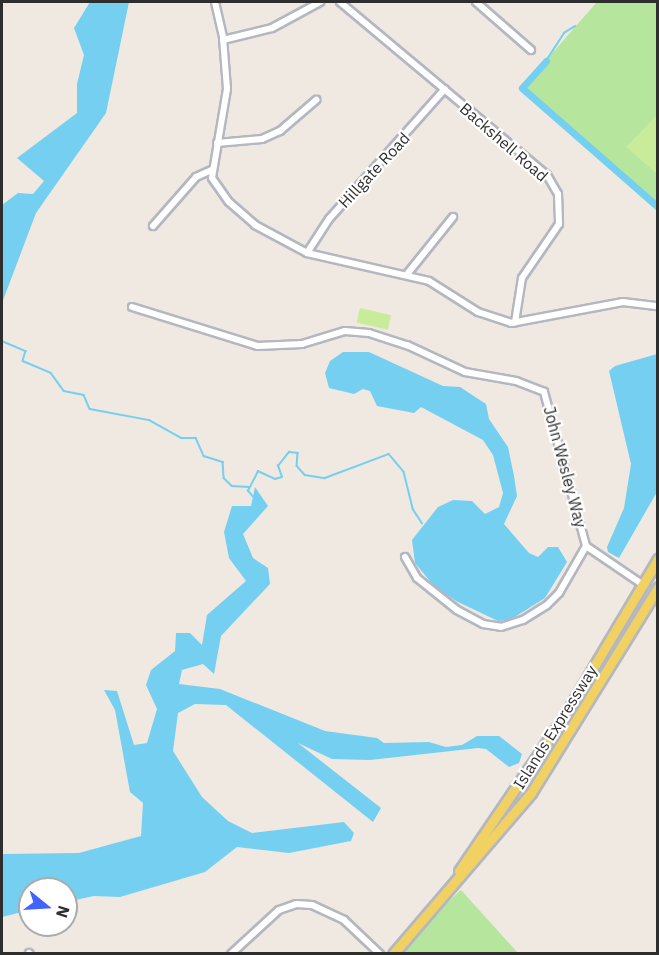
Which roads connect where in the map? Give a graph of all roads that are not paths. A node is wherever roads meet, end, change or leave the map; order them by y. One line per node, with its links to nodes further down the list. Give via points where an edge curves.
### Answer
1 (215, 2): 5 (street)
2 (320, 2): 5 (street, via 272,28)
3 (340, 2): 7 (street, Backshell Road)
4 (476, 2): 6 (street)
5 (223, 40): 9 (street, via 227,89)
6 (531, 50)
7 (445, 89): 13 (street, Hillgate Road, via 328,219); 17 (street, Backshell Road, via 547,175 558,194 559,224 522,278)
8 (316, 100): 9 (street, via 273,134)
9 (217, 143): 10 (street)
10 (212, 170): 12 (street, via 196,177); 13 (street, via 222,193 242,214)
11 (453, 217): 14 (street)
12 (153, 226)
13 (307, 253): 14 (street)
14 (408, 273): 17 (street, via 434,283 478,312)
15 (657, 306): 17 (street, via 623,302)
16 (132, 307): 18 (street, John Wesley Way, via 266,346 302,344 345,331 369,333 465,372 516,381 544,392)
17 (515, 322)
18 (586, 546): 19 (street, via 559,593 547,605 524,620 501,627 483,624 457,610 417,578); 21 (street, John Wesley Way)
19 (405, 557)
20 (657, 559): 21 (main road, Islands Expressway)
21 (642, 584): 23 (main road, Islands Expressway, via 565,715)
22 (657, 587): 23 (main road, Islands Expressway, via 531,793)
23 (448, 891): 26 (main road, Islands Expressway)
24 (231, 954): 25 (street, via 279,910 296,904 312,905 344,920)
25 (380, 954)
26 (393, 954)

